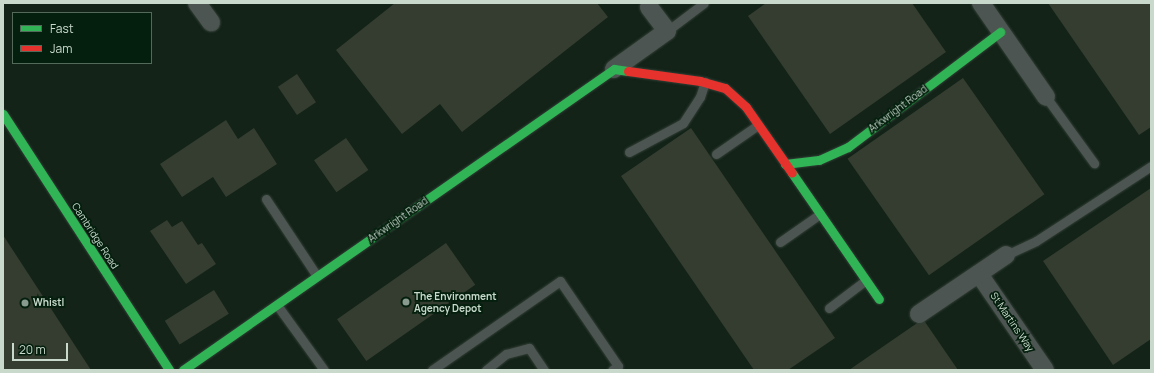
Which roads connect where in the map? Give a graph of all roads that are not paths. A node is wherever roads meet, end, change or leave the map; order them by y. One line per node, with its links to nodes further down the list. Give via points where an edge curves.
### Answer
1 (197, 3): 5 (street)
2 (704, 3): 6 (lane)
3 (981, 3): 7 (street)
4 (649, 7): 6 (street)
5 (211, 22)
6 (667, 31): 8 (street, Arkwright Road)
7 (1000, 32): 10 (street); 16 (street, Arkwright Road, via 848,147 819,160)
8 (614, 69): 9 (street); 23 (street, Arkwright Road)
9 (705, 82): 12 (street, via 725,88 746,107); 13 (lane, via 697,103 683,123)
10 (1046, 97): 15 (lane)
11 (3, 114): 29 (street, Cambridge Road)
12 (758, 125): 14 (lane); 16 (street)
13 (629, 152)
14 (716, 154)
15 (1094, 163)
16 (785, 164): 19 (street)
17 (1151, 166): 21 (lane, via 1042,238)
18 (266, 199): 23 (lane)
19 (820, 214): 20 (lane); 24 (street)
20 (780, 242)
21 (1006, 255): 22 (street)
22 (979, 274): 28 (street); 36 (street, St Martins Way)
23 (317, 276): 26 (street, Arkwright Road)
24 (866, 280): 25 (street); 27 (lane)
25 (879, 299)
26 (277, 305): 30 (street, Arkwright Road); 31 (lane)
27 (829, 308)
28 (919, 314)
29 (169, 370)
30 (183, 370)
31 (324, 370)
32 (432, 370): 35 (lane, via 560,280 618,366)
33 (486, 370): 34 (lane, via 506,354 529,348)
34 (544, 370)
35 (612, 370)
36 (1045, 370)

